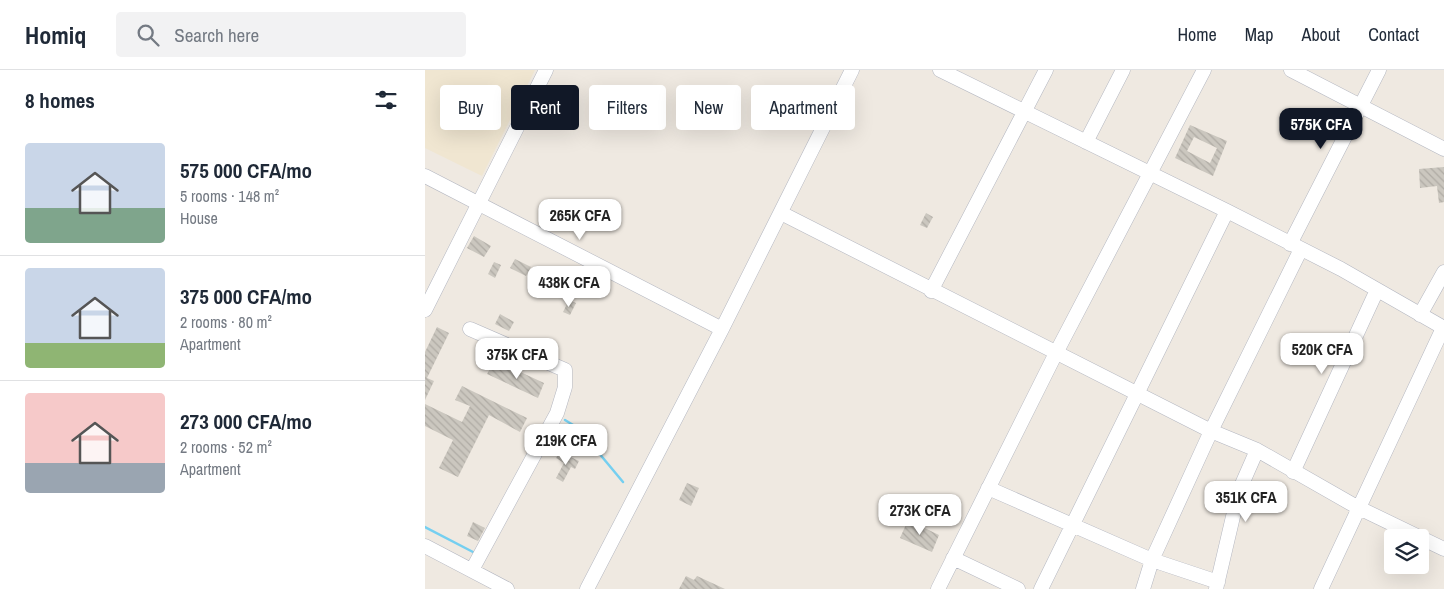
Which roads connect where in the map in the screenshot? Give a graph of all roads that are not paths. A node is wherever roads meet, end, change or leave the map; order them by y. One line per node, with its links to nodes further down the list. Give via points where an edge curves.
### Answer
1 (546, 70): 15 (street)
2 (853, 70): 17 (street)
3 (940, 70): 10 (street)
4 (1046, 70): 10 (street)
5 (1123, 70): 11 (street)
6 (1204, 70): 13 (street)
7 (1291, 70): 9 (street)
8 (1375, 71): 9 (street)
9 (1361, 106): 12 (street); 18 (street)
10 (1025, 112): 11 (street); 20 (street)
11 (1086, 142): 13 (street)
12 (1444, 149)
13 (1150, 174): 16 (street); 27 (street)
14 (425, 176): 15 (street)
15 (478, 205): 22 (street); 26 (street)
16 (1227, 211): 18 (street); 28 (street)
17 (781, 213): 20 (street); 26 (street)
18 (1295, 246): 21 (street); 29 (street)
19 (1444, 272): 23 (street)
20 (931, 290): 27 (street)
21 (1377, 290): 23 (street); 31 (street)
22 (425, 310)
23 (1420, 315): 24 (street)
24 (1443, 328): 33 (street)
25 (469, 329): 39 (street, via 565,370 565,387 557,413)
26 (722, 329): 43 (street)
27 (1056, 353): 28 (street); 32 (street)
28 (1137, 392): 29 (street); 34 (street)
29 (1211, 431): 30 (street); 38 (street)
30 (1257, 450): 31 (street); 40 (street, via 1239,490)
31 (1293, 472): 33 (street)
32 (988, 488): 34 (street); 37 (street)
33 (1357, 507): 36 (street); 41 (street)
34 (1072, 526): 38 (street); 46 (street)
35 (425, 546): 39 (street)
36 (1444, 549)
37 (953, 558): 44 (street); 45 (street)
38 (1152, 560): 40 (street); 47 (street)
39 (472, 570): 42 (street)
40 (1217, 585)
41 (1324, 588)
42 (507, 589)
43 (587, 589)
44 (938, 589)
45 (1018, 589)
46 (1041, 589)
47 (1143, 589)

